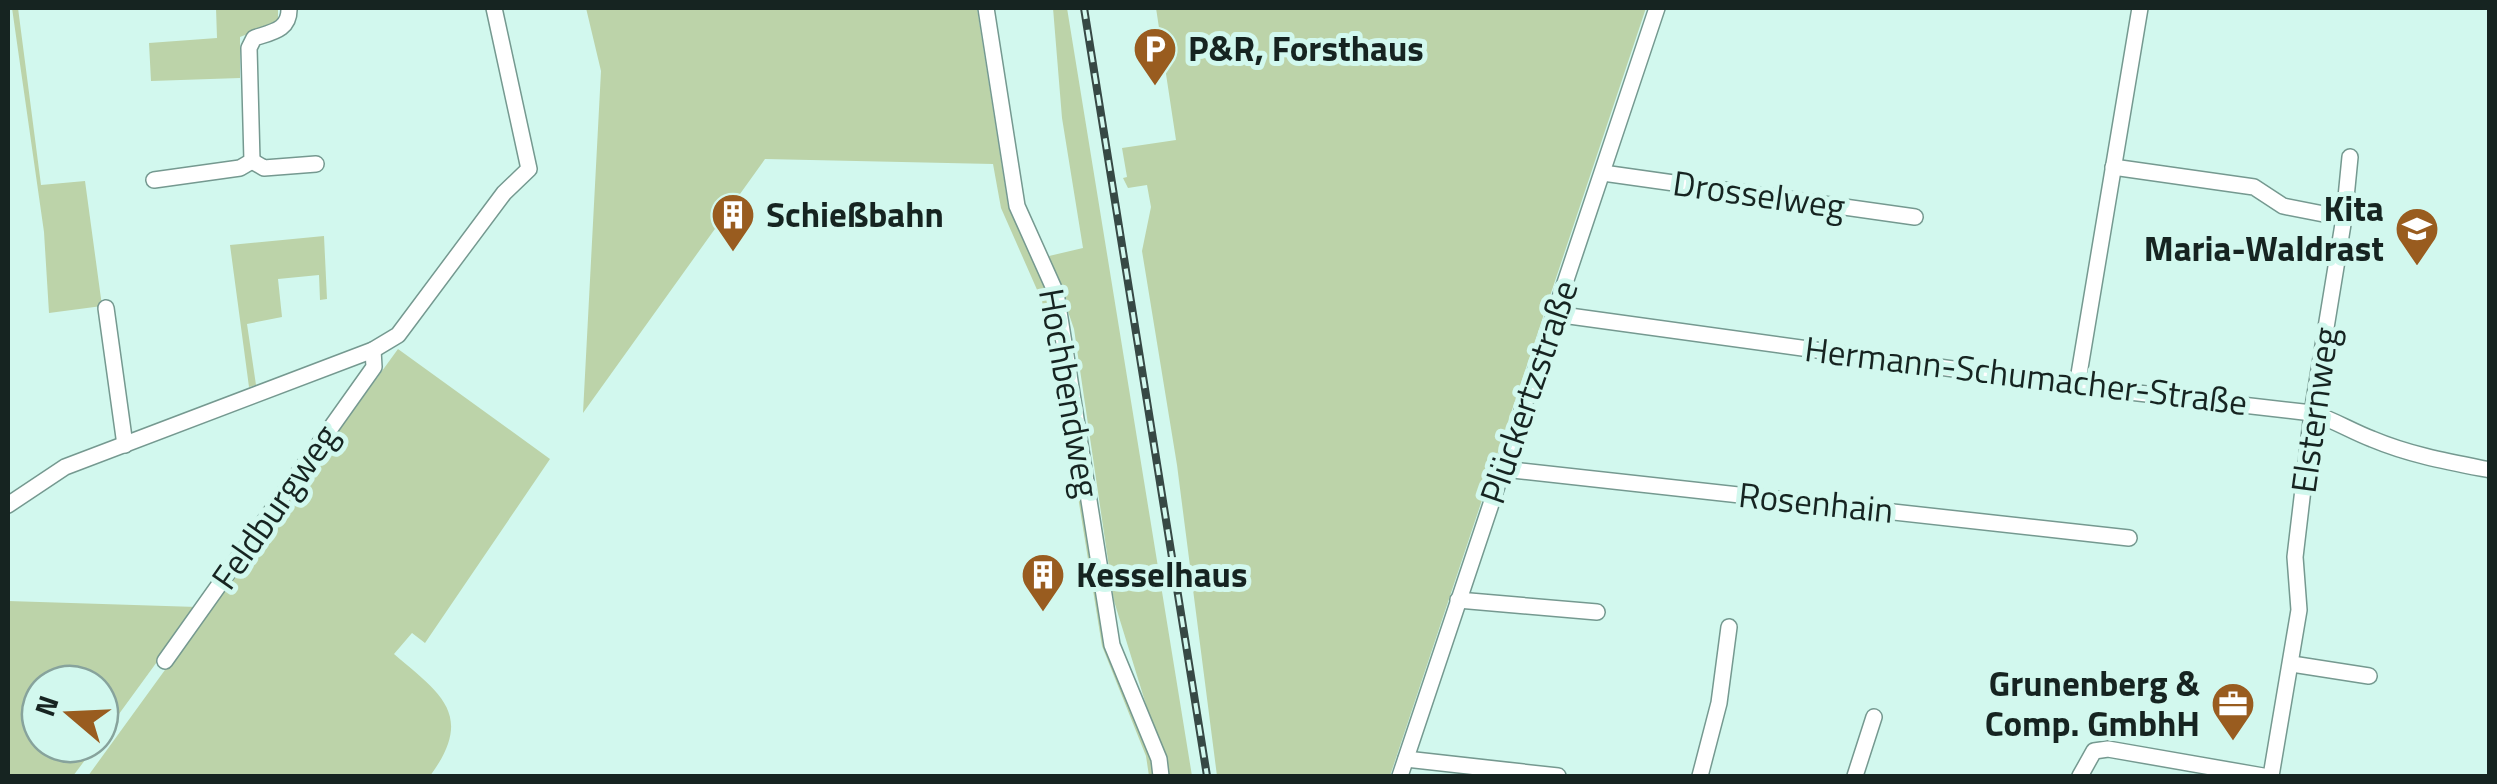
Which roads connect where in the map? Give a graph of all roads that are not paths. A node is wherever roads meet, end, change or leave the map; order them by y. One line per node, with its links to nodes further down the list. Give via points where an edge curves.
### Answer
1 (289, 8): 7 (street, via 284,27 254,38 249,48)
2 (494, 8): 16 (street, Feldburgweg, via 529,169 398,335)
3 (986, 8): 32 (street, Hochbendweg, via 1017,206 1056,292 1112,645)
4 (1657, 8): 10 (street, Plückertzstraße)
5 (2140, 8): 9 (street)
6 (2350, 157): 13 (street, Elsternweg)
7 (252, 162): 8 (street, via 264,168); 11 (street)
8 (316, 164)
9 (2113, 167): 13 (street, via 2254,187 2283,206); 17 (street)
10 (1603, 173): 12 (street, Drosselweg); 15 (street, Plückertzstraße)
11 (154, 180)
12 (1915, 216)
13 (2344, 218): 18 (street, Elsternweg)
14 (106, 308): 19 (street)
15 (1554, 314): 17 (street, Hermann-Schumacher-Straße); 20 (street, Plückertzstraße)
16 (374, 350): 19 (street, Feldburgweg); 27 (street, Feldburgweg, via 374,367)
17 (2076, 386): 18 (street, Hermann-Schumacher-Straße)
18 (2312, 413): 21 (street, Hermann-Schumacher-Straße, via 2423,458); 28 (street, Elsternweg, via 2295,556 2299,610)
19 (124, 445): 22 (street, Feldburgweg, via 65,468)
20 (1503, 468): 23 (street, Rosenhain); 24 (street, Plückertzstraße)
21 (2490, 470)
22 (8, 505)
23 (2130, 538)
24 (1458, 600): 25 (street); 31 (street, Plückertzstraße)
25 (1597, 612)
26 (1729, 627): 35 (street)
27 (165, 661)
28 (2292, 664): 29 (street); 39 (street, Elsternweg)
29 (2369, 676)
30 (1874, 717): 36 (street)
31 (1406, 759): 33 (street, Plückertzstraße); 34 (street)
32 (1162, 776)
33 (1400, 776)
34 (1558, 776)
35 (1700, 776)
36 (1855, 776)
37 (2080, 776): 38 (street, via 2094,751 2108,749)
38 (2263, 776)
39 (2271, 776)

